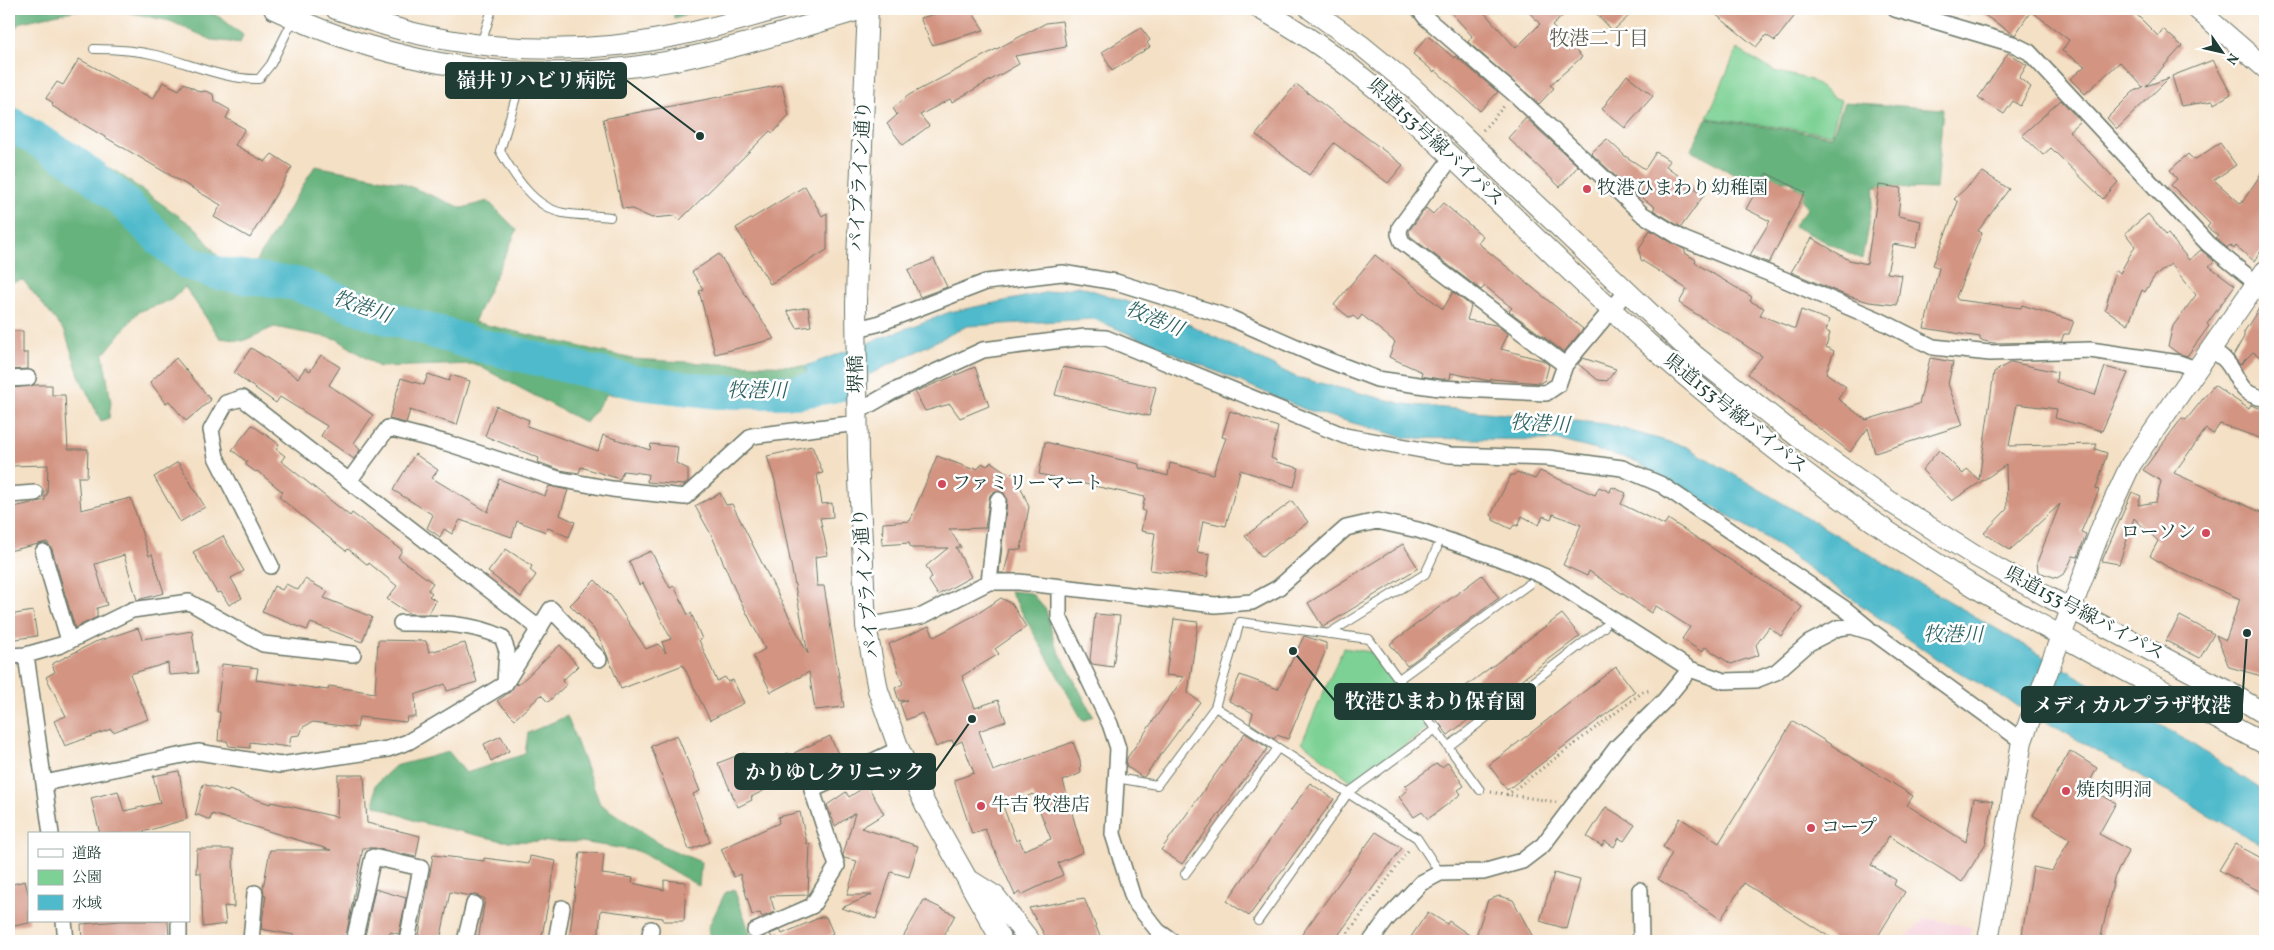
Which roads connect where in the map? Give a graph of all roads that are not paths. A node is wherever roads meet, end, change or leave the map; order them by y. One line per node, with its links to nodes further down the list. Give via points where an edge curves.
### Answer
1 (274, 9): 12 (main road)
2 (336, 9): 13 (main road, via 411,32)
3 (492, 9): 13 (lane)
4 (778, 9): 13 (main road, via 676,36 605,46)
5 (863, 9): 16 (main road, via 759,40 656,64 598,72)
6 (868, 9): 22 (main road, パイプライン通り, via 857,259)
7 (1260, 9): 17 (main road, 県道153号線バイパス, via 1308,37 1360,74)
8 (1310, 9): 20 (main road, 県道153号線バイパス, via 1387,65)
9 (1419, 9): 25 (street, via 1642,214 1683,239 1861,313 1933,347 1990,354 2090,350 2180,363)
10 (1895, 9): 19 (street, via 2029,52 2208,244)
11 (2197, 9): 15 (main road)
12 (294, 18): 14 (lane, via 271,64 259,79 124,49); 16 (main road, via 392,54)
13 (481, 44)
14 (94, 49)
15 (2265, 68)
16 (523, 73): 18 (lane, via 500,151 524,186 544,206 562,213)
17 (1452, 157): 21 (main road, 県道153号線バイパス); 24 (street, via 1400,227 1402,242)
18 (610, 217)
19 (2261, 277): 23 (main road)
20 (1627, 291): 21 (street); 40 (main road, 県道153号線バイパス, via 1723,378 1830,461 1972,554)
21 (1610, 310): 24 (street); 47 (main road, 県道153号線バイパス, via 1708,396 1845,500 1954,574)
22 (857, 336): 24 (street, via 877,324 986,282 1062,273 1116,282 1228,317 1377,378 1439,388 1546,393 1558,385); 29 (main road, 堺橋)
23 (2211, 350): 25 (main road); 28 (street, via 2225,359 2243,389 2255,397)
24 (1566, 365)
25 (2196, 370): 40 (main road, via 2131,464 2102,526)
26 (28, 378): 27 (street)
27 (9, 379)
28 (2265, 398)
29 (857, 413): 30 (street, via 752,436 685,497 558,479 388,428); 42 (main road, パイプライン通り); 45 (street, via 892,392 982,350 1085,337 1106,338 1345,436 1450,455 1548,458 1622,468 1662,485 1845,609)
30 (349, 480): 36 (street, via 242,398 226,403 211,430 216,457); 44 (street)
31 (35, 493): 32 (street)
32 (9, 495)
33 (998, 500): 37 (street)
34 (1436, 548): 46 (lane, via 1425,574)
35 (43, 552): 48 (street)
36 (272, 566)
37 (989, 582): 39 (street); 42 (street, via 922,616)
38 (1529, 584): 54 (lane)
39 (1059, 587): 53 (street, via 1215,605 1252,602 1278,588 1346,528 1377,521 1418,530 1548,578); 64 (street, via 1059,617 1110,724 1118,748)
40 (2072, 610): 47 (main road); 57 (main road, 県道153号線バイパス, via 2224,689)
41 (401, 623): 55 (street, via 462,625 502,637 507,651)
42 (866, 626): 63 (main road, パイプライン通り, via 878,690)
43 (1604, 628): 61 (lane)
44 (540, 629): 52 (street, via 551,609); 55 (street)
45 (1874, 633): 53 (street, via 1851,626 1838,628 1809,643 1776,672 1756,680 1724,681); 59 (street)
46 (1328, 634): 54 (lane, via 1369,639); 56 (lane, via 1240,622)
47 (2062, 636): 59 (main road); 60 (main road, 県道153号線バイパス)
48 (69, 641): 49 (street, via 132,610 189,602 263,644); 50 (street)
49 (353, 654)
50 (26, 655): 51 (street); 65 (street)
51 (9, 656)
52 (599, 659)
53 (1690, 669): 69 (street, via 1664,701 1617,747 1543,844 1522,861 1484,872)
54 (1399, 679): 58 (lane)
55 (505, 684): 65 (street, via 408,742 388,749 280,765 198,752)
56 (1215, 707): 62 (lane); 64 (lane, via 1157,785)
57 (2265, 714)
58 (1437, 728): 61 (lane); 67 (lane)
59 (2022, 742): 92 (main road)
60 (2265, 744)
61 (1449, 746): 66 (lane)
62 (1278, 748): 67 (lane); 70 (lane)
63 (899, 749): 71 (main road, パイプライン通り, via 926,806); 79 (street, via 812,790 837,866 812,906)
64 (1116, 778): 89 (street, via 1113,834 1134,901 1158,931)
65 (44, 783): 68 (street)
66 (1480, 790)
67 (1348, 793): 69 (lane, via 1418,838); 76 (lane)
68 (51, 832)
69 (1440, 873): 90 (street, via 1421,883)
70 (1185, 874)
71 (969, 880): 87 (main road, パイプライン通り); 88 (main road, via 995,896)
72 (1640, 890): 91 (street)
73 (255, 893): 82 (street)
74 (474, 904): 85 (street)
75 (562, 908): 86 (street)
76 (1258, 921)
77 (64, 922): 80 (street)
78 (179, 922): 81 (street)
79 (755, 930)
80 (66, 941)
81 (179, 941)
82 (251, 941)
83 (354, 941): 84 (street, via 372,857 420,868)
84 (407, 941)
85 (465, 941)
86 (556, 941)
87 (1002, 941)
88 (1030, 941)
89 (1172, 941)
90 (1371, 941)
91 (1641, 941)
92 (1988, 941)

